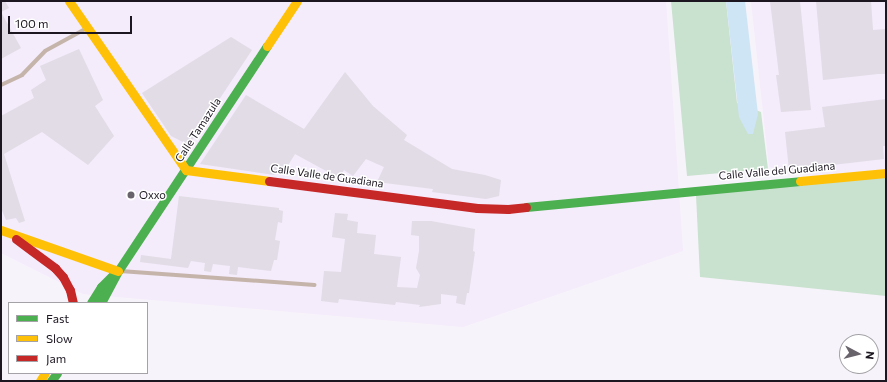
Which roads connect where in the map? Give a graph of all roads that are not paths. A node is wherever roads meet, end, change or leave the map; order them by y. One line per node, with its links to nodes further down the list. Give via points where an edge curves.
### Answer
1 (69, 1): 3 (main road)
2 (297, 1): 5 (main road, Calle Tamazula)
3 (87, 28): 4 (lane, via 45,51 22,75); 5 (main road)
4 (1, 85)
5 (186, 170): 7 (main road, Calle Valle de Guadiana, via 477,208 508,209); 9 (main road, Calle Tamazula)
6 (886, 173): 7 (main road, Calle Valle del Guadiana)
7 (669, 193)
8 (5, 232): 9 (main road); 11 (main road, via 63,277)
9 (118, 271): 10 (lane); 12 (main road, Calle Tamazula, via 101,287); 13 (main road, Calle Tamazula)
10 (314, 285)
11 (73, 302)
12 (92, 302)
13 (102, 302)

